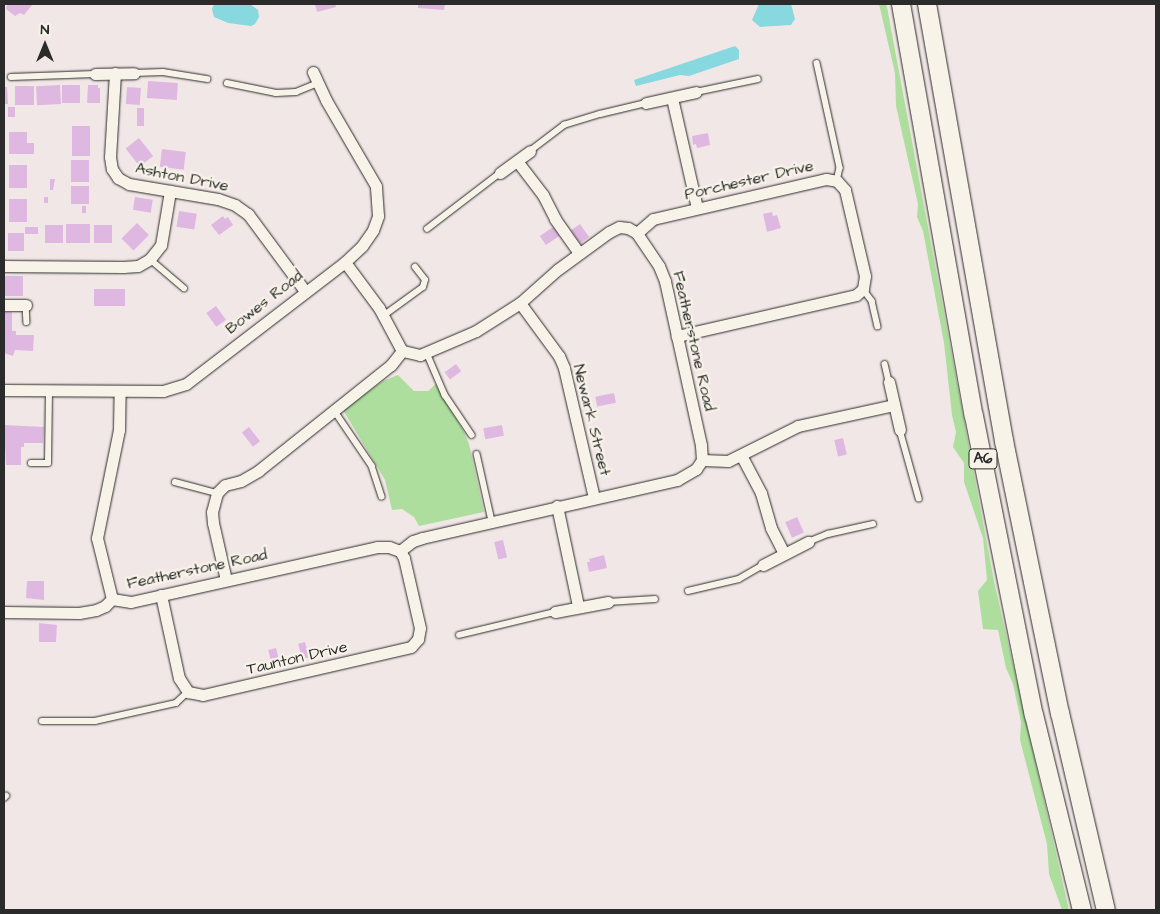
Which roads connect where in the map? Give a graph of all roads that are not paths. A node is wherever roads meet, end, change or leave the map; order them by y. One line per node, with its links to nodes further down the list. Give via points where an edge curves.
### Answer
1 (901, 4): 78 (highway, A6, via 974,416 1028,686)
2 (926, 4): 79 (highway, A6, via 1004,441 1060,713)
3 (817, 63): 19 (lane, via 840,168)
4 (134, 72): 6 (street); 9 (lane, via 163,72)
5 (313, 72): 12 (street, Bowes Road)
6 (115, 73): 7 (street); 20 (street, Ashton Drive, via 110,157 113,171 129,184)
7 (95, 74): 8 (lane)
8 (11, 77)
9 (207, 79)
10 (758, 79): 13 (lane)
11 (228, 83): 12 (lane, via 276,93 296,92)
12 (318, 83): 26 (street, Bowes Road, via 376,186 379,202 373,230)
13 (696, 92): 14 (street)
14 (672, 98): 15 (street); 21 (street)
15 (646, 104): 16 (lane, via 570,123)
16 (530, 151): 17 (street)
17 (517, 162): 18 (street); 24 (street, via 543,195)
18 (500, 173): 22 (lane)
19 (837, 181): 21 (street, Porchester Drive, via 826,180); 30 (street, Porchester Drive, via 845,190 865,276)
20 (170, 191): 25 (street, via 161,245); 31 (street, Ashton Drive, via 218,199 248,214)
21 (697, 208): 23 (street, Porchester Drive, via 653,219)
22 (426, 228)
23 (637, 233): 24 (street, via 619,227); 38 (street, Featherstone Road, via 665,281)
24 (579, 253): 32 (street)
25 (150, 259): 27 (street, via 138,266 123,268); 29 (lane)
26 (345, 262): 31 (street, Bowes Road); 35 (street)
27 (4, 266)
28 (415, 267): 35 (lane, via 425,280 423,287)
29 (184, 288)
30 (863, 289): 37 (lane, via 872,301); 38 (street, via 856,295)
31 (305, 291): 45 (street, Bowes Road, via 186,384 162,391)
32 (520, 303): 40 (street, via 476,331); 57 (street, Newark Street, via 559,356 564,368)
33 (4, 304): 34 (street)
34 (26, 305): 36 (lane)
35 (383, 316): 39 (street)
36 (27, 322)
37 (878, 326)
38 (677, 336): 52 (street, Featherstone Road)
39 (402, 351): 40 (street, via 411,355); 47 (street, via 391,365)
40 (427, 353): 49 (lane, via 446,394)
41 (885, 364): 42 (lane)
42 (889, 382): 46 (street)
43 (4, 390): 44 (street, Bowes Road)
44 (49, 390): 45 (street, Bowes Road); 53 (lane, via 48,463)
45 (120, 391): 69 (street, Featherstone Road, via 119,430 97,538)
46 (894, 405): 48 (street); 51 (street, via 798,426)
47 (334, 410): 55 (street, via 258,471 241,481 225,485); 56 (lane, via 372,466)
48 (900, 430): 58 (lane)
49 (472, 435)
50 (477, 454): 60 (lane)
51 (741, 455): 52 (street, via 728,461); 64 (street, via 761,493 771,528)
52 (702, 460): 57 (street, via 696,470 677,480)
53 (31, 463)
54 (175, 482): 55 (lane)
55 (217, 493): 66 (street, via 213,517)
56 (382, 496)
57 (594, 498): 59 (street)
58 (919, 498)
59 (557, 506): 60 (street); 72 (street)
60 (492, 521): 63 (street, via 413,541)
61 (873, 524): 62 (lane)
62 (808, 542): 64 (street)
63 (400, 551): 66 (street, Featherstone Road, via 377,547); 76 (street, Taunton Drive, via 420,628 418,639 411,647 203,695)
64 (784, 554): 65 (street)
65 (763, 565): 67 (lane, via 739,578)
66 (226, 580): 68 (street, Featherstone Road)
67 (688, 591)
68 (161, 595): 69 (street, Featherstone Road, via 131,602); 76 (street, via 179,678)
69 (112, 599): 73 (street, via 106,606 79,613)
70 (655, 599): 71 (lane)
71 (608, 602): 72 (street)
72 (578, 606): 74 (street)
73 (4, 612)
74 (556, 612): 75 (lane)
75 (459, 635)
76 (188, 692): 77 (lane, via 176,703 95,721)
77 (42, 721)
78 (1082, 910)
79 (1106, 910)

